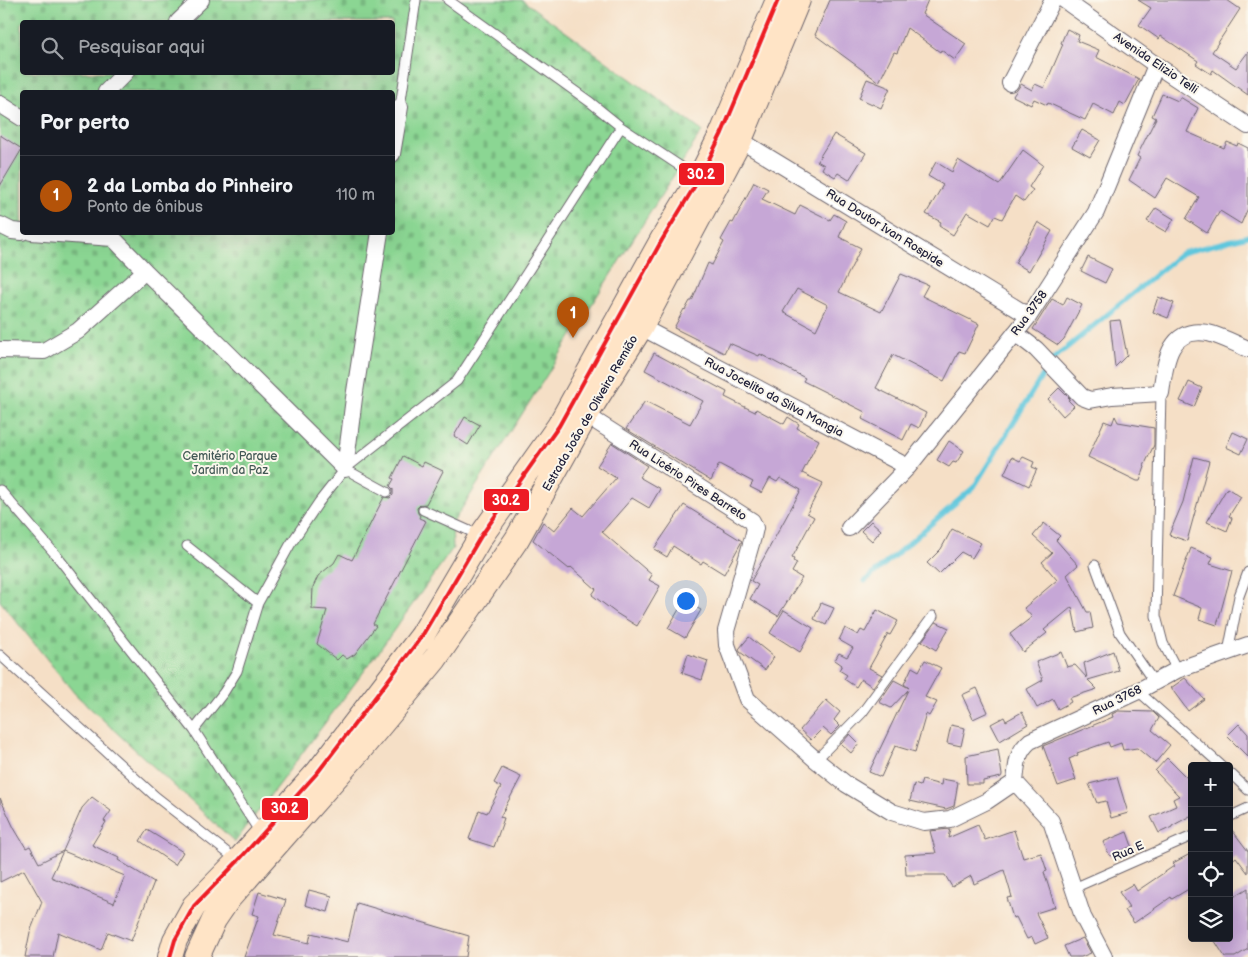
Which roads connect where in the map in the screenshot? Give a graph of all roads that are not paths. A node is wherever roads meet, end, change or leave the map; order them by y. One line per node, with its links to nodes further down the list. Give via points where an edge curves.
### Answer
1 (201, 0): 8 (street)
2 (416, 0): 14 (lane)
3 (448, 0): 16 (lane)
4 (778, 0): 20 (main road, Estrada João de Oliveira Remião, via 722,133)
5 (798, 0): 19 (main road, Estrada João de Oliveira Remião)
6 (1053, 0): 11 (street)
7 (1064, 0): 9 (street, Avenida Elizio Telli)
8 (180, 20)
9 (1156, 65): 17 (street, Avenida Elizio Telli); 26 (street, Rua 3758, via 1096,212)
10 (123, 75): 12 (street)
11 (1010, 83)
12 (108, 90)
13 (0, 104): 15 (street)
14 (400, 107): 18 (street)
15 (20, 117)
16 (622, 126): 20 (lane); 34 (lane, via 457,381)
17 (1248, 126)
18 (395, 136)
19 (740, 140): 26 (street, Rua Doutor Ivan Rospide); 27 (main road, Estrada João de Oliveira Remião)
20 (698, 179): 39 (main road, Estrada João de Oliveira Remião, via 559,426)
21 (0, 225): 22 (street)
22 (20, 232)
23 (112, 235): 25 (street)
24 (380, 235): 34 (street)
25 (145, 271): 30 (street, via 78,331 44,351); 34 (street)
26 (1029, 316): 28 (street, Rua 3758)
27 (641, 327): 32 (main road, Estrada João de Oliveira Remião); 33 (street, Rua Jocelito da Silva Mangia)
28 (1015, 333): 31 (street, via 1036,349 1082,397 1090,400); 33 (street, Rua 3758)
29 (1248, 349): 31 (street, via 1208,333 1186,334 1172,345)
30 (0, 350)
31 (1161, 393): 50 (lane, via 1156,616 1163,643)
32 (586, 415): 40 (main road, Estrada João de Oliveira Remião); 54 (street, Rua Licério Pires Barreto, via 752,521 755,528 726,631 727,644 746,699)
33 (908, 467): 38 (street, Rua 3758)
34 (345, 469): 36 (lane); 45 (lane, via 290,545)
35 (0, 490): 53 (lane, via 56,555)
36 (387, 492)
37 (424, 510): 39 (lane)
38 (849, 528)
39 (482, 537): 40 (main road, via 500,530); 43 (main road, via 488,563); 61 (main road, Estrada João de Oliveira Remião, via 422,636 318,772)
40 (517, 539): 43 (main road, Estrada João de Oliveira Remião)
41 (187, 546): 45 (lane)
42 (1094, 565): 51 (lane, via 1120,633)
43 (495, 572): 66 (main road, Estrada João de Oliveira Remião, via 436,659 229,898 214,920)
44 (1248, 572): 48 (lane, via 1239,596)
45 (258, 603): 53 (lane, via 237,671)
46 (933, 616): 54 (lane, via 862,713)
47 (1248, 645): 48 (street, Rua 3768)
48 (1228, 652): 50 (street, Rua 3768)
49 (0, 654): 63 (lane, via 155,796)
50 (1177, 670): 51 (street, Rua 3768)
51 (1154, 682): 52 (street, Rua 3768)
52 (1138, 691): 55 (lane); 57 (street, Rua 3768, via 1030,741 1018,758)
53 (194, 730): 61 (lane)
54 (816, 760): 57 (street, Rua Licério Pires Barreto, via 846,784 892,812 924,822 950,819 987,801)
55 (1218, 762)
56 (1233, 776): 58 (lane)
57 (1015, 782): 64 (street, via 1052,821)
58 (1248, 790)
59 (1248, 808): 60 (lane)
60 (1233, 815)
61 (261, 834): 63 (main road, Estrada João de Oliveira Remião)
62 (1188, 838): 64 (lane, Rua E)
63 (238, 861): 65 (main road, Estrada João de Oliveira Remião, via 194,906 175,940)
64 (1074, 888): 67 (street, via 1083,917)
65 (170, 957)
66 (197, 957)
67 (1104, 957)

